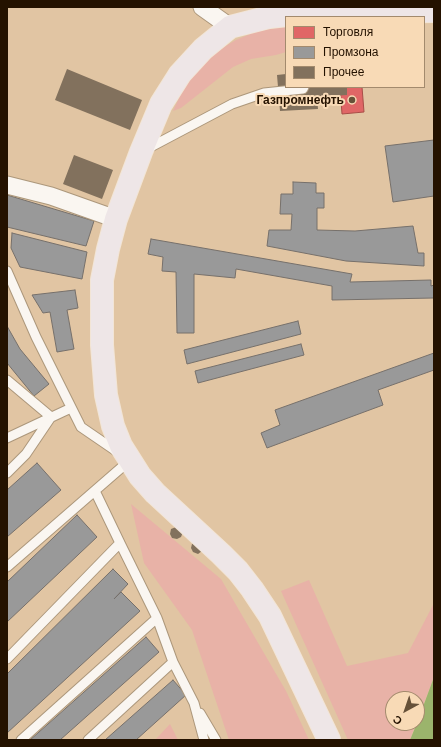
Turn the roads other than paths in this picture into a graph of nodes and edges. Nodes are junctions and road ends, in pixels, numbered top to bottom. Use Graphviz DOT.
graph roads {
  1 [pos="202,7"];
  2 [pos="434,11"];
  3 [pos="340,14"];
  4 [pos="230,27"];
  5 [pos="304,88"];
  6 [pos="141,152"];
  7 [pos="7,185"];
  8 [pos="116,218"];
  9 [pos="7,271"];
  10 [pos="7,380"];
  11 [pos="71,408"];
  12 [pos="51,418"];
  13 [pos="7,438"];
  14 [pos="130,461"];
  15 [pos="7,473"];
  16 [pos="95,491"];
  17 [pos="120,543"];
  18 [pos="7,567"];
  19 [pos="157,618"];
  20 [pos="7,659"];
  21 [pos="173,662"];
  22 [pos="194,703"];
  23 [pos="21,740"];
  24 [pos="88,740"];
  25 [pos="204,740"];
  26 [pos="216,740"];
  27 [pos="329,740"];
  1 -- 4 [label="street"];
  2 -- 3 [label="main road"];
  3 -- 4 [label="main road"];
  4 -- 6 [label="main road"];
  5 -- 6 [label="lane"];
  6 -- 8 [label="main road"];
  7 -- 8 [label="street"];
  8 -- 14 [label="main road"];
  9 -- 11 [label="lane"];
  10 -- 12 [label="lane"];
  11 -- 12 [label="lane"];
  11 -- 14 [label="lane"];
  12 -- 13 [label="lane"];
  12 -- 15 [label="lane"];
  14 -- 16 [label="lane"];
  14 -- 27 [label="main road"];
  16 -- 17 [label="lane"];
  16 -- 18 [label="lane"];
  17 -- 19 [label="lane"];
  17 -- 20 [label="lane"];
  19 -- 21 [label="lane"];
  19 -- 23 [label="lane"];
  21 -- 22 [label="lane"];
  21 -- 24 [label="lane"];
  22 -- 25 [label="lane"];
  22 -- 26 [label="lane"];
}
